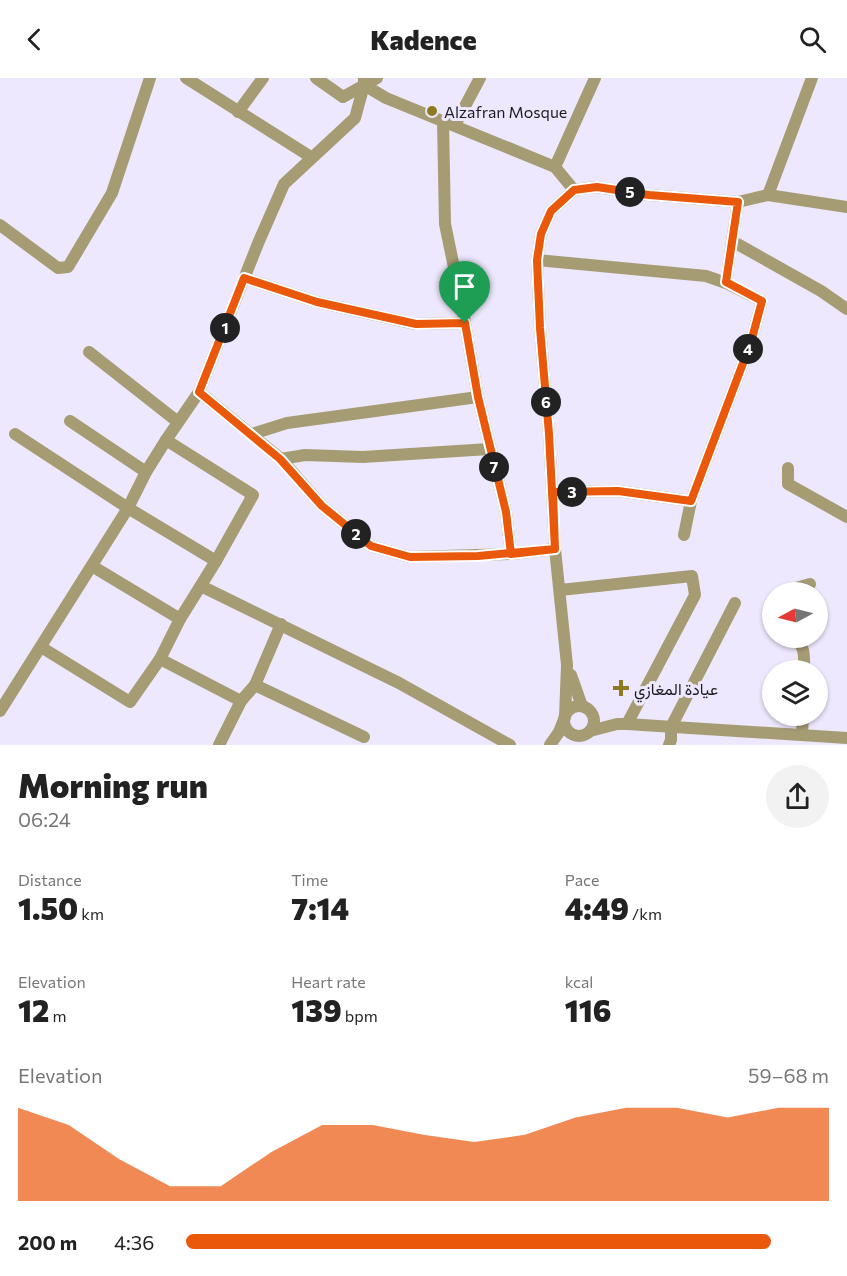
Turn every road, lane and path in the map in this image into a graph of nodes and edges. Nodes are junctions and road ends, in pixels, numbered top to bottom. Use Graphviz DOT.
graph roads {
  1 [pos="150,78"];
  2 [pos="186,78"];
  3 [pos="263,78"];
  4 [pos="316,78"];
  5 [pos="377,78"];
  6 [pos="480,78"];
  7 [pos="596,78"];
  8 [pos="812,78"];
  9 [pos="364,82"];
  10 [pos="238,112"];
  11 [pos="449,123"];
  12 [pos="312,158"];
  13 [pos="555,167"];
  14 [pos="574,190"];
  15 [pos="768,195"];
  16 [pos="738,202"];
  17 [pos="847,207"];
  18 [pos="0,225"];
  19 [pos="732,241"];
  20 [pos="537,260"];
  21 [pos="244,278"];
  22 [pos="726,282"];
  23 [pos="847,309"];
  24 [pos="465,323"];
  25 [pos="89,352"];
  26 [pos="199,392"];
  27 [pos="478,397"];
  28 [pos="70,421"];
  29 [pos="178,422"];
  30 [pos="15,434"];
  31 [pos="252,434"];
  32 [pos="166,440"];
  33 [pos="489,449"];
  34 [pos="280,459"];
  35 [pos="788,468"];
  36 [pos="146,472"];
  37 [pos="553,492"];
  38 [pos="691,501"];
  39 [pos="128,508"];
  40 [pos="847,517"];
  41 [pos="684,535"];
  42 [pos="555,549"];
  43 [pos="511,554"];
  44 [pos="216,561"];
  45 [pos="92,566"];
  46 [pos="201,586"];
  47 [pos="560,590"];
  48 [pos="735,603"];
  49 [pos="180,619"];
  50 [pos="281,624"];
  51 [pos="41,647"];
  52 [pos="160,659"];
  53 [pos="567,665"];
  54 [pos="255,685"];
  55 [pos="241,701"];
  56 [pos="587,710"];
  57 [pos="0,711"];
  58 [pos="565,717"];
  59 [pos="622,724"];
  60 [pos="802,726"];
  61 [pos="672,727"];
  62 [pos="754,733"];
  63 [pos="586,734"];
  64 [pos="802,735"];
  65 [pos="364,737"];
  66 [pos="847,738"];
  67 [pos="219,745"];
  68 [pos="510,745"];
  69 [pos="549,745"];
  70 [pos="569,745"];
  71 [pos="669,745"];
  72 [pos="748,745"];
  1 -- 18 [label="street"];
  2 -- 10 [label="street"];
  3 -- 10 [label="street"];
  4 -- 9 [label="street"];
  5 -- 9 [label="street"];
  6 -- 11 [label="street"];
  7 -- 13 [label="street"];
  8 -- 15 [label="street"];
  9 -- 11 [label="street"];
  9 -- 12 [label="street"];
  10 -- 12 [label="street"];
  11 -- 13 [label="street"];
  11 -- 24 [label="street"];
  12 -- 21 [label="street"];
  13 -- 14 [label="street"];
  14 -- 16 [label="street"];
  14 -- 20 [label="street"];
  15 -- 16 [label="street"];
  15 -- 17 [label="street"];
  16 -- 19 [label="street"];
  19 -- 22 [label="street"];
  19 -- 23 [label="street"];
  20 -- 22 [label="street"];
  20 -- 37 [label="street"];
  21 -- 24 [label="street"];
  21 -- 26 [label="street"];
  22 -- 38 [label="street"];
  24 -- 27 [label="street"];
  25 -- 29 [label="street"];
  26 -- 29 [label="street"];
  26 -- 31 [label="street"];
  27 -- 31 [label="street"];
  27 -- 33 [label="street"];
  28 -- 36 [label="street"];
  29 -- 32 [label="street"];
  30 -- 39 [label="street"];
  31 -- 34 [label="street"];
  32 -- 36 [label="street"];
  32 -- 44 [label="street"];
  33 -- 34 [label="street"];
  33 -- 43 [label="street"];
  34 -- 43 [label="street"];
  35 -- 40 [label="street"];
  36 -- 39 [label="street"];
  37 -- 38 [label="street"];
  37 -- 42 [label="street"];
  38 -- 41 [label="street"];
  39 -- 44 [label="street"];
  39 -- 45 [label="street"];
  42 -- 43 [label="street"];
  42 -- 47 [label="street"];
  44 -- 46 [label="street"];
  45 -- 49 [label="street"];
  45 -- 51 [label="street"];
  46 -- 49 [label="street"];
  46 -- 50 [label="street"];
  47 -- 53 [label="street"];
  47 -- 59 [label="street"];
  48 -- 61 [label="street"];
  49 -- 52 [label="street"];
  50 -- 54 [label="street"];
  50 -- 68 [label="street"];
  51 -- 52 [label="street"];
  51 -- 57 [label="street"];
  52 -- 55 [label="street"];
  53 -- 56 [label="street"];
  53 -- 58 [label="street"];
  54 -- 55 [label="street"];
  54 -- 65 [label="street"];
  55 -- 67 [label="street"];
  56 -- 58 [label="street"];
  56 -- 59 [label="street"];
  56 -- 63 [label="street"];
  58 -- 63 [label="street"];
  58 -- 69 [label="street"];
  59 -- 61 [label="street"];
  59 -- 63 [label="street"];
  60 -- 64 [label="street"];
  61 -- 62 [label="street"];
  61 -- 71 [label="street"];
  62 -- 64 [label="street"];
  62 -- 72 [label="street"];
  63 -- 70 [label="street"];
  64 -- 66 [label="street"];
}
